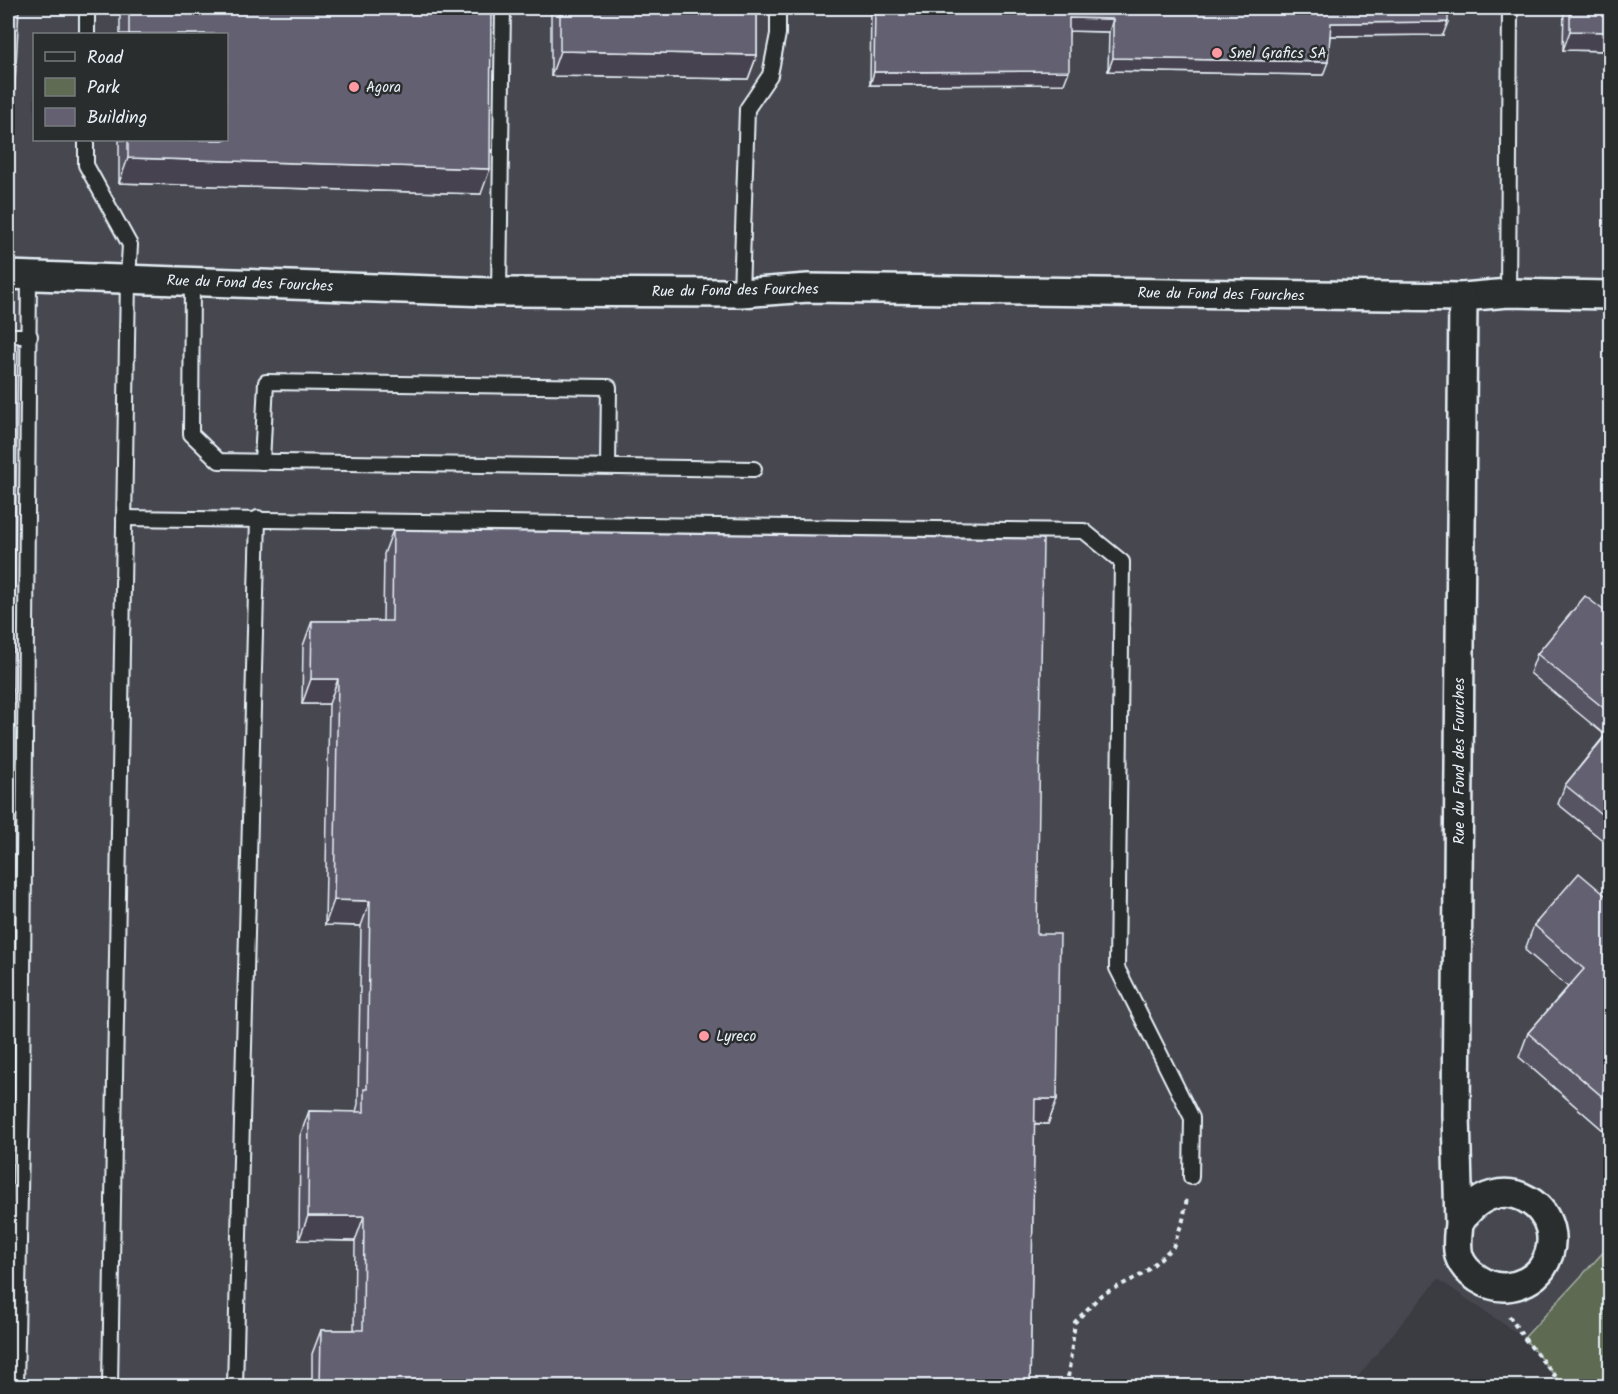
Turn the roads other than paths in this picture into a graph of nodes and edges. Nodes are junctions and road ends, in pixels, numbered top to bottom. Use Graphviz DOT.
graph roads {
  1 [pos="87,8"];
  2 [pos="503,8"];
  3 [pos="778,8"];
  4 [pos="1510,8"];
  5 [pos="87,33"];
  6 [pos="86,141"];
  7 [pos="18,276"];
  8 [pos="128,279"];
  9 [pos="192,281"];
  10 [pos="499,291"];
  11 [pos="741,293"];
  12 [pos="1508,293"];
  13 [pos="1611,295"];
  14 [pos="1463,297"];
  15 [pos="8,336"];
  16 [pos="30,336"];
  17 [pos="262,462"];
  18 [pos="608,466"];
  19 [pos="754,469"];
  20 [pos="124,518"];
  21 [pos="258,518"];
  22 [pos="1191,1177"];
  23 [pos="1459,1224"];
  24 [pos="16,1386"];
  25 [pos="110,1386"];
  26 [pos="235,1386"];
  1 -- 5 [label="lane"];
  2 -- 10 [label="lane"];
  3 -- 11 [label="lane"];
  4 -- 12 [label="lane"];
  6 -- 8 [label="lane"];
  7 -- 8 [label="street, Rue du Fond des Fourches"];
  7 -- 16 [label="lane"];
  8 -- 9 [label="street, Rue du Fond des Fourches"];
  8 -- 20 [label="lane"];
  9 -- 10 [label="street, Rue du Fond des Fourches"];
  9 -- 17 [label="lane"];
  10 -- 11 [label="street, Rue du Fond des Fourches"];
  11 -- 14 [label="street, Rue du Fond des Fourches"];
  12 -- 13 [label="street, Rue du Fond des Fourches"];
  12 -- 14 [label="street, Rue du Fond des Fourches"];
  14 -- 23 [label="street, Rue du Fond des Fourches"];
  15 -- 16 [label="lane"];
  16 -- 24 [label="lane"];
  17 -- 18 [label="lane"];
  17 -- 18 [label="lane"];
  18 -- 19 [label="lane"];
  20 -- 21 [label="lane"];
  20 -- 25 [label="lane"];
  21 -- 22 [label="lane"];
  21 -- 26 [label="lane"];
  23 -- 23 [label="street, Rue du Fond des Fourches"];
}
